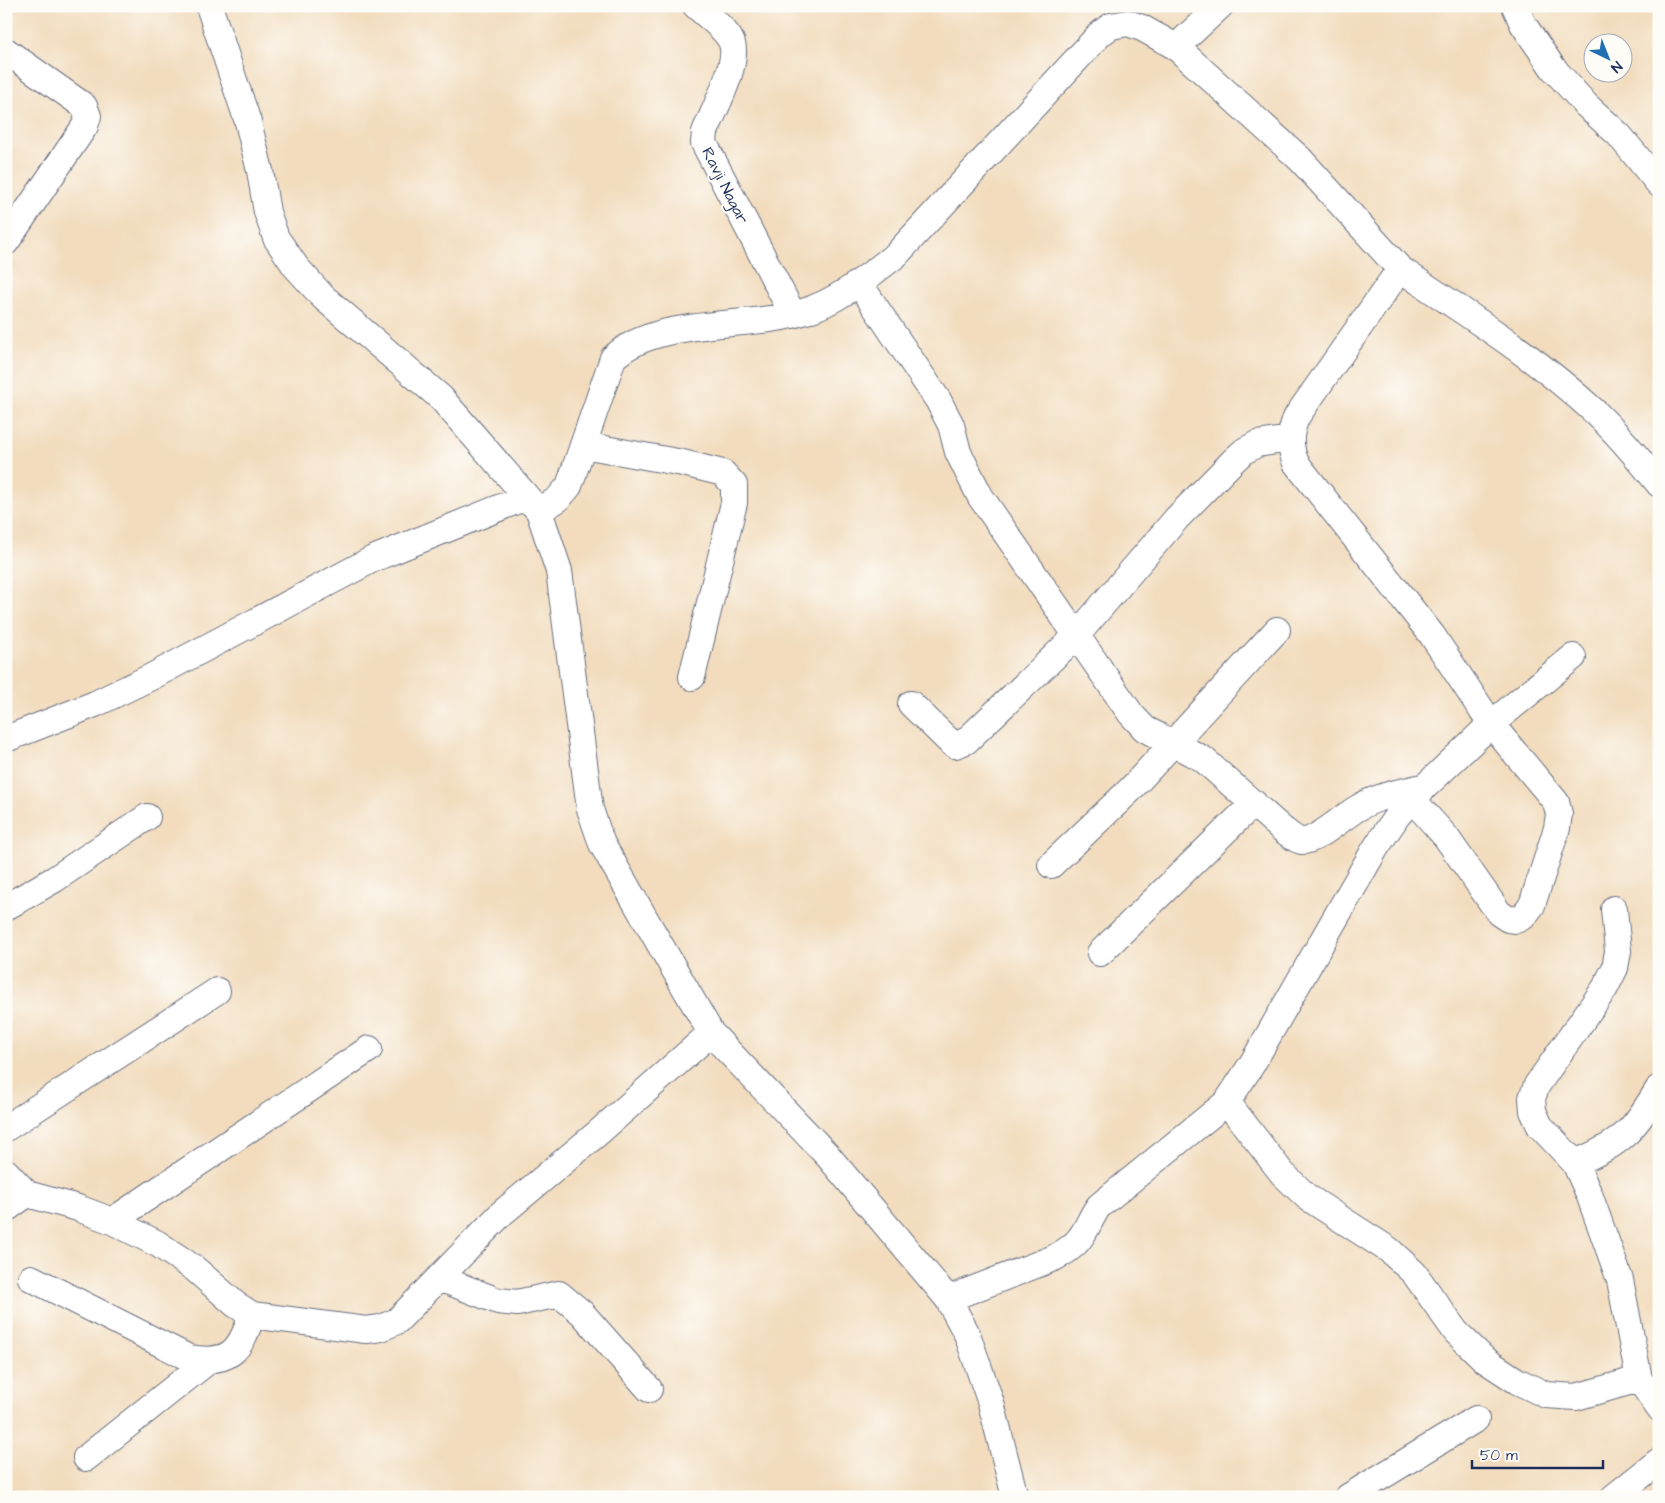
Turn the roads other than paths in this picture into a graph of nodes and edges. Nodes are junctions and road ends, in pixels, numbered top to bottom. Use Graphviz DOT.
graph roads {
  1 [pos="208,6"];
  2 [pos="696,6"];
  3 [pos="1220,6"];
  4 [pos="1515,6"];
  5 [pos="1176,47"];
  6 [pos="6,51"];
  7 [pos="1659,184"];
  8 [pos="6,242"];
  9 [pos="1400,269"];
  10 [pos="859,283"];
  11 [pos="792,315"];
  12 [pos="1290,439"];
  13 [pos="583,446"];
  14 [pos="1659,484"];
  15 [pos="532,504"];
  16 [pos="1277,630"];
  17 [pos="1076,636"];
  18 [pos="1573,657"];
  19 [pos="692,677"];
  20 [pos="911,704"];
  21 [pos="1491,724"];
  22 [pos="6,739"];
  23 [pos="1174,744"];
  24 [pos="1418,793"];
  25 [pos="1254,803"];
  26 [pos="147,817"];
  27 [pos="1050,865"];
  28 [pos="6,907"];
  29 [pos="1614,909"];
  30 [pos="1100,953"];
  31 [pos="217,991"];
  32 [pos="711,1033"];
  33 [pos="369,1049"];
  34 [pos="1659,1088"];
  35 [pos="1227,1102"];
  36 [pos="6,1128"];
  37 [pos="1575,1163"];
  38 [pos="6,1172"];
  39 [pos="27,1194"];
  40 [pos="6,1209"];
  41 [pos="112,1221"];
  42 [pos="31,1278"];
  43 [pos="439,1278"];
  44 [pos="948,1299"];
  45 [pos="252,1314"];
  46 [pos="208,1361"];
  47 [pos="1639,1379"];
  48 [pos="649,1389"];
  49 [pos="1659,1408"];
  50 [pos="1476,1419"];
  51 [pos="86,1458"];
  52 [pos="1659,1461"];
  53 [pos="1015,1497"];
  54 [pos="1348,1497"];
  55 [pos="1614,1497"];
  1 -- 15 [label="street"];
  2 -- 11 [label="street, Ravji Nagar"];
  3 -- 5 [label="street"];
  4 -- 7 [label="street"];
  5 -- 9 [label="street"];
  5 -- 10 [label="street"];
  6 -- 8 [label="street"];
  9 -- 12 [label="street"];
  9 -- 14 [label="street"];
  10 -- 11 [label="street"];
  10 -- 17 [label="street"];
  11 -- 13 [label="street"];
  12 -- 17 [label="street"];
  12 -- 21 [label="street"];
  13 -- 15 [label="street"];
  13 -- 19 [label="street"];
  15 -- 22 [label="street"];
  15 -- 32 [label="street"];
  16 -- 23 [label="street"];
  17 -- 20 [label="street"];
  17 -- 23 [label="street"];
  18 -- 21 [label="street"];
  21 -- 24 [label="street"];
  21 -- 24 [label="street"];
  23 -- 25 [label="street"];
  23 -- 27 [label="street"];
  24 -- 25 [label="street"];
  24 -- 35 [label="street"];
  25 -- 30 [label="street"];
  26 -- 28 [label="street"];
  29 -- 37 [label="street"];
  31 -- 36 [label="street"];
  32 -- 43 [label="street"];
  32 -- 44 [label="street"];
  33 -- 41 [label="street"];
  34 -- 37 [label="street"];
  35 -- 44 [label="street"];
  35 -- 47 [label="street"];
  37 -- 47 [label="street"];
  38 -- 39 [label="street"];
  39 -- 40 [label="street"];
  39 -- 41 [label="street"];
  41 -- 45 [label="street"];
  42 -- 46 [label="street"];
  43 -- 45 [label="street"];
  43 -- 48 [label="street"];
  44 -- 53 [label="street"];
  45 -- 46 [label="street"];
  46 -- 51 [label="street"];
  47 -- 49 [label="street"];
  50 -- 54 [label="street"];
  52 -- 55 [label="street"];
}
